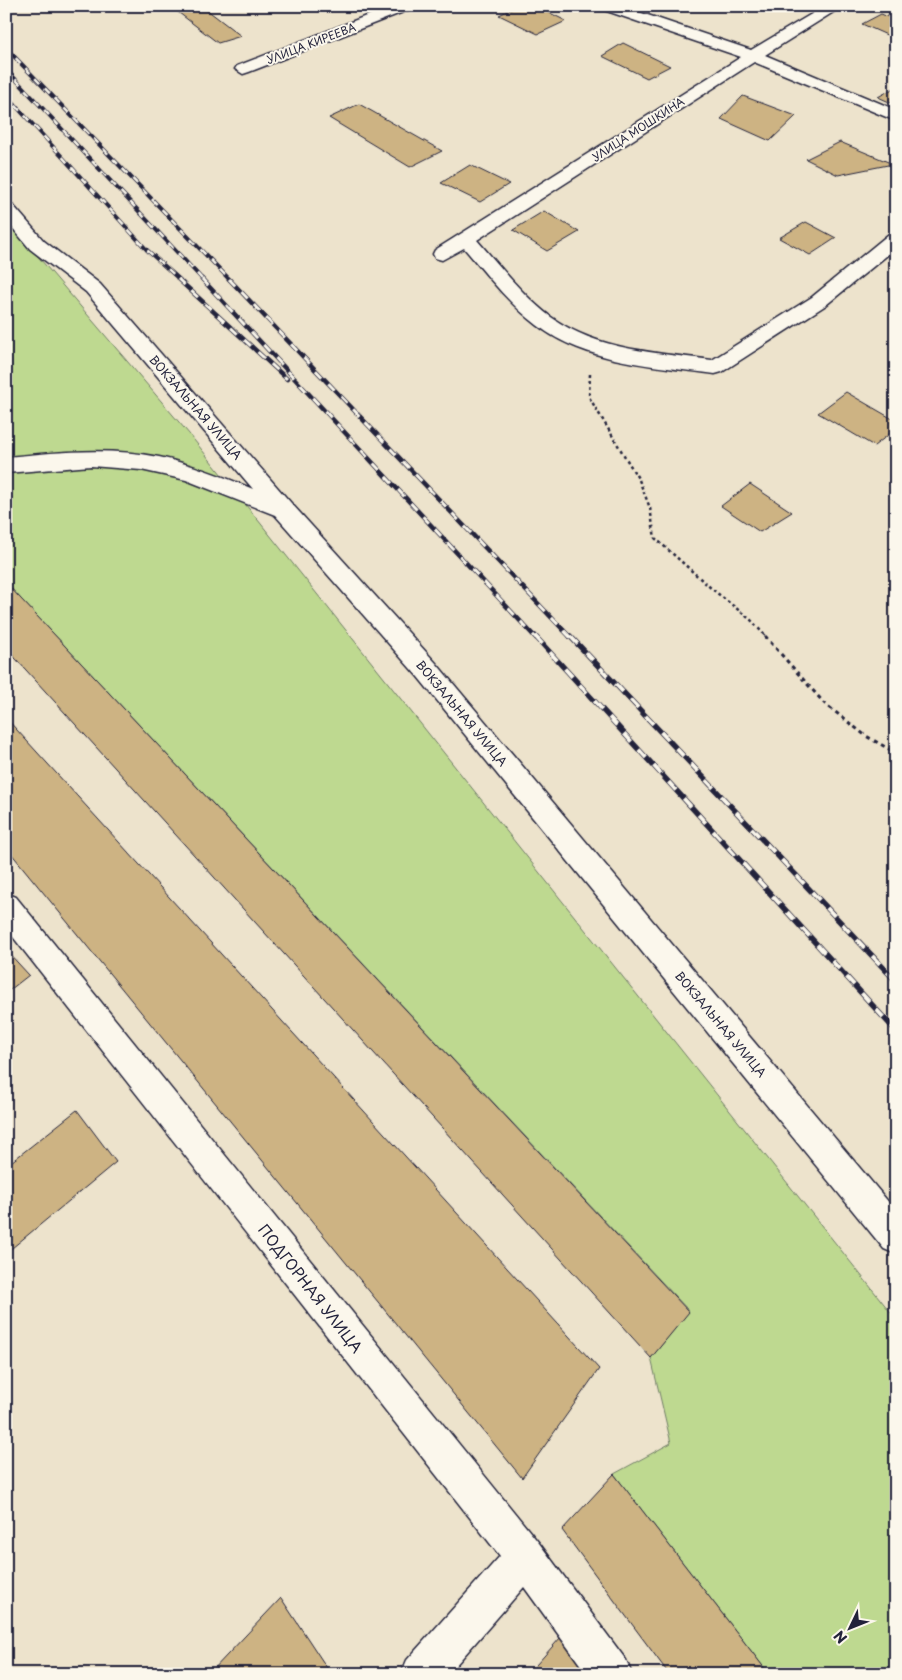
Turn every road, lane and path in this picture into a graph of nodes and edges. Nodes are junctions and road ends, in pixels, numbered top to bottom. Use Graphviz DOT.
graph roads {
  1 [pos="406,6"];
  2 [pos="606,6"];
  3 [pos="836,6"];
  4 [pos="753,56"];
  5 [pos="242,70"];
  6 [pos="896,116"];
  7 [pos="6,208"];
  8 [pos="896,238"];
  9 [pos="466,239"];
  10 [pos="442,254"];
  11 [pos="601,346"];
  12 [pos="6,465"];
  13 [pos="283,509"];
  14 [pos="896,753"];
  15 [pos="6,906"];
  16 [pos="896,1237"];
  17 [pos="524,1558"];
  18 [pos="421,1674"];
  19 [pos="612,1674"];
  1 -- 5 [label="street, УЛИЦА КИРЕЕВА"];
  2 -- 4 [label="street"];
  3 -- 4 [label="street, УЛИЦА МОШКИНА"];
  4 -- 6 [label="street"];
  4 -- 9 [label="street, УЛИЦА МОШКИНА"];
  7 -- 13 [label="street, ВОКЗАЛЬНАЯ УЛИЦА"];
  8 -- 11 [label="street"];
  9 -- 10 [label="street, УЛИЦА МОШКИНА"];
  9 -- 11 [label="street"];
  11 -- 14 [label="path"];
  12 -- 13 [label="street"];
  13 -- 16 [label="street, ВОКЗАЛЬНАЯ УЛИЦА"];
  15 -- 17 [label="street, ПОДГОРНАЯ УЛИЦА"];
  17 -- 18 [label="street"];
  17 -- 19 [label="street, ПОДГОРНАЯ УЛИЦА"];
}
